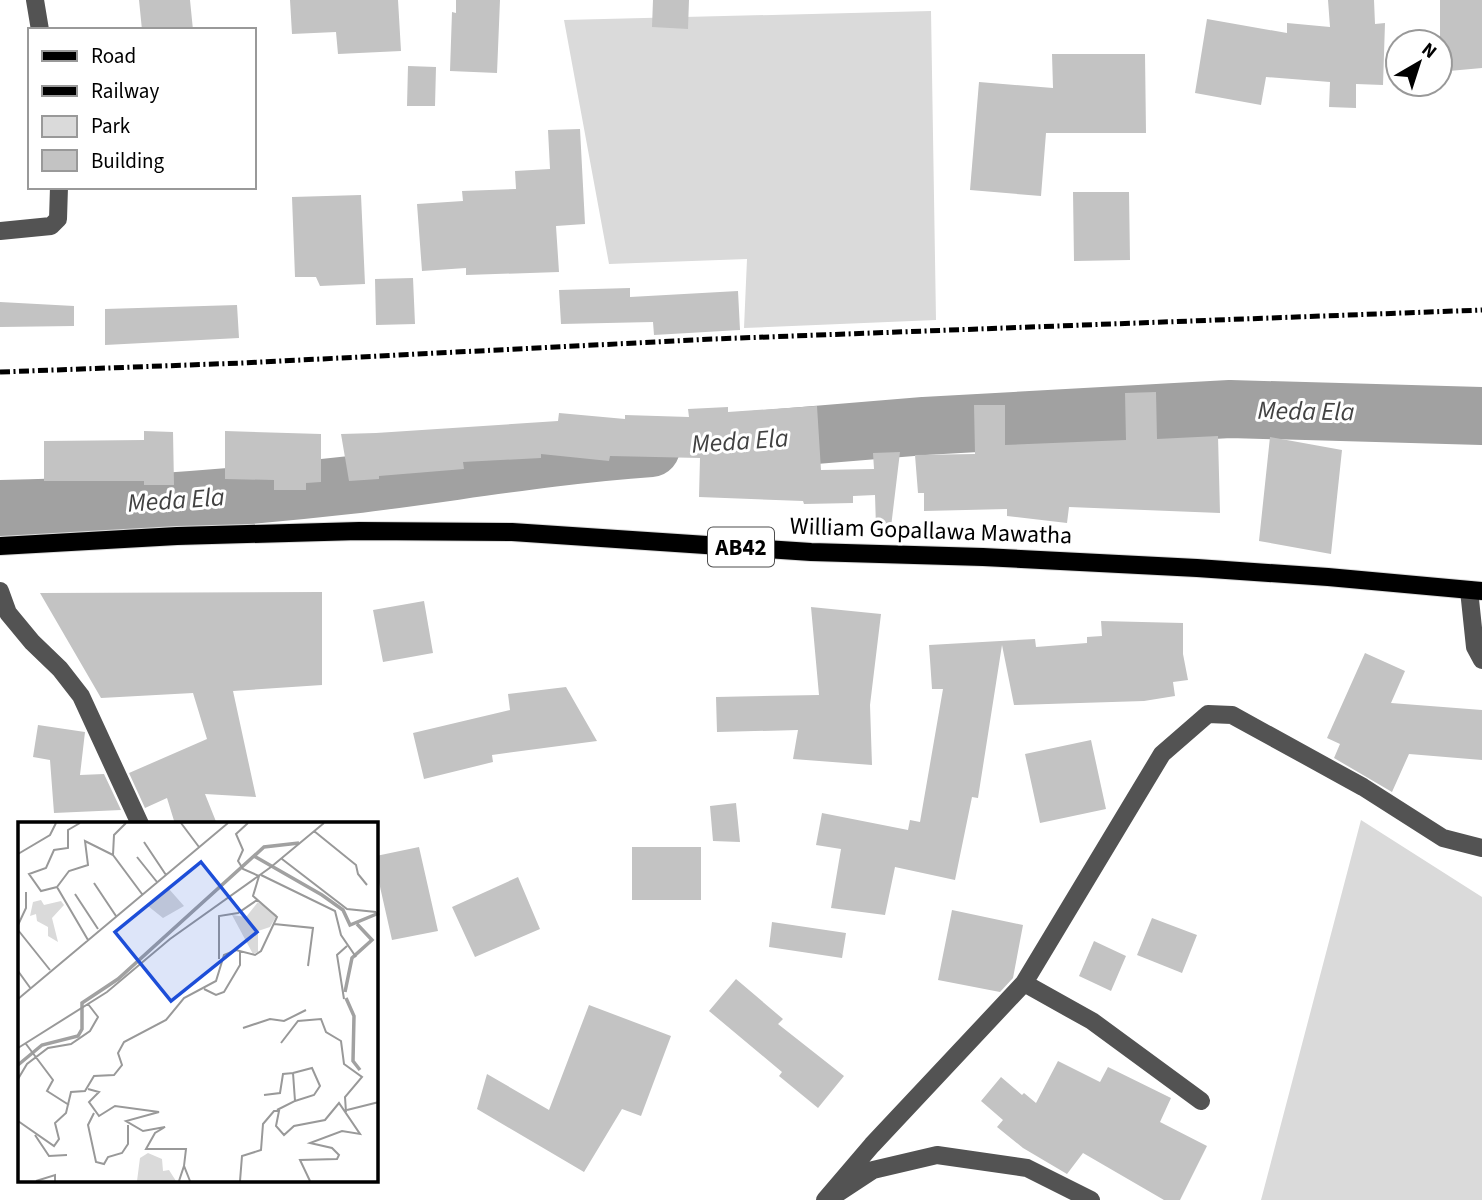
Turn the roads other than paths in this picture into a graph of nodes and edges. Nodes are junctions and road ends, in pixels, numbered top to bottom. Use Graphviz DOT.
graph roads {
  1 [pos="35,0"];
  2 [pos="40,28"];
  3 [pos="59,189"];
  4 [pos="0,231"];
  5 [pos="0,546"];
  6 [pos="0,591"];
  7 [pos="1475,591"];
  8 [pos="1482,660"];
  9 [pos="140,822"];
  10 [pos="1482,848"];
  11 [pos="1024,983"];
  12 [pos="1201,1101"];
  13 [pos="826,1200"];
  14 [pos="1091,1200"];
  1 -- 2 [label="street"];
  3 -- 4 [label="street"];
  5 -- 7 [label="main road, William Gopallawa Mawatha / AB42"];
  6 -- 9 [label="street"];
  7 -- 8 [label="street"];
  10 -- 11 [label="street"];
  11 -- 12 [label="street"];
  11 -- 13 [label="street"];
  13 -- 14 [label="street"];
}
